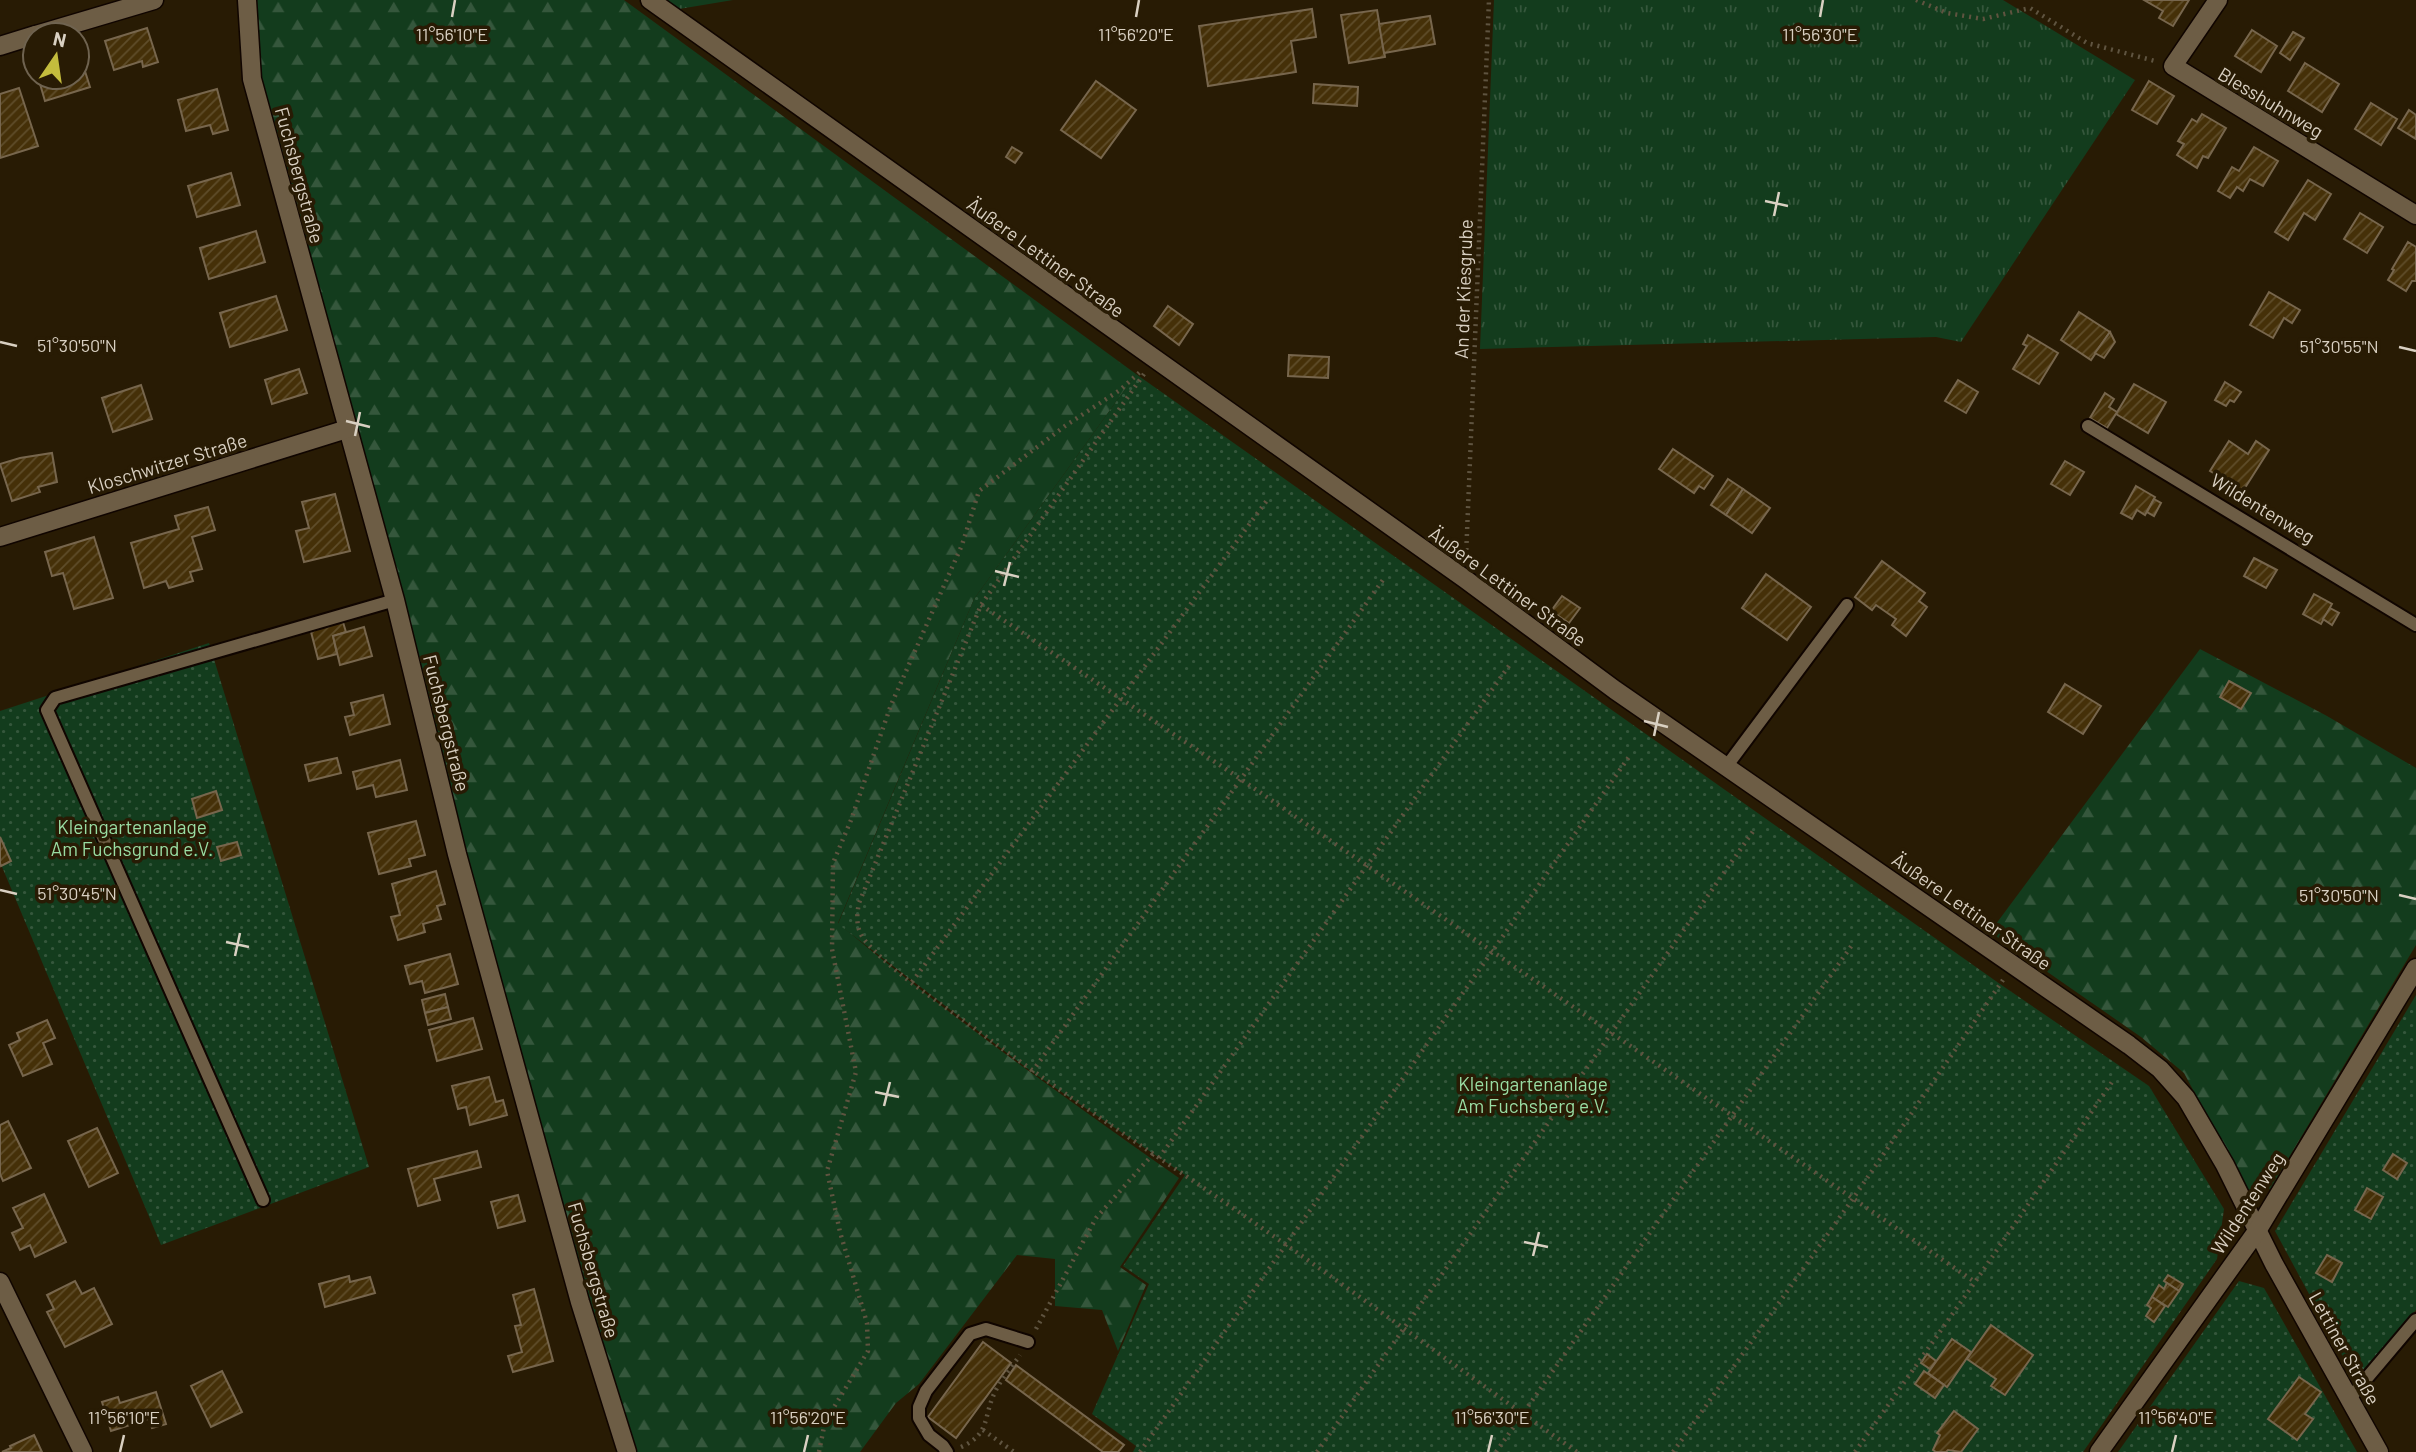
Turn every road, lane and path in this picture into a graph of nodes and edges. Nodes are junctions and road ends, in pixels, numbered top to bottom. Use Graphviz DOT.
graph roads {
  1 [pos="154,0"];
  2 [pos="247,0"];
  3 [pos="650,0"];
  4 [pos="1489,0"];
  5 [pos="1916,0"];
  6 [pos="2218,0"];
  7 [pos="83,21"];
  8 [pos="21,40"];
  9 [pos="0,46"];
  10 [pos="2173,66"];
  11 [pos="2416,215"];
  12 [pos="1154,360"];
  13 [pos="2088,426"];
  14 [pos="347,429"];
  15 [pos="1268,499"];
  16 [pos="0,537"];
  17 [pos="1385,577"];
  18 [pos="1465,579"];
  19 [pos="394,600"];
  20 [pos="981,605"];
  21 [pos="1847,605"];
  22 [pos="2416,625"];
  23 [pos="1511,663"];
  24 [pos="1120,700"];
  25 [pos="1631,754"];
  26 [pos="1726,767"];
  27 [pos="1242,780"];
  28 [pos="1754,830"];
  29 [pos="1367,867"];
  30 [pos="1852,945"];
  31 [pos="1491,952"];
  32 [pos="2012,965"];
  33 [pos="2416,968"];
  34 [pos="912,982"];
  35 [pos="1611,1035"];
  36 [pos="1032,1072"];
  37 [pos="2112,1082"];
  38 [pos="1731,1116"];
  39 [pos="1153,1154"];
  40 [pos="1159,1158"];
  41 [pos="263,1200"];
  42 [pos="1852,1200"];
  43 [pos="2258,1230"];
  44 [pos="1286,1244"];
  45 [pos="2274,1264"];
  46 [pos="0,1282"];
  47 [pos="1975,1282"];
  48 [pos="1044,1315"];
  49 [pos="2416,1320"];
  50 [pos="1403,1330"];
  51 [pos="1028,1342"];
  52 [pos="1019,1358"];
  53 [pos="2350,1398"];
  54 [pos="1523,1414"];
  55 [pos="983,1430"];
  56 [pos="950,1451"];
  57 [pos="83,1452"];
  58 [pos="627,1452"];
  59 [pos="820,1452"];
  60 [pos="1014,1452"];
  61 [pos="1140,1452"];
  62 [pos="1317,1452"];
  63 [pos="1496,1452"];
  64 [pos="1577,1452"];
  65 [pos="1673,1452"];
  66 [pos="1855,1452"];
  67 [pos="2099,1452"];
  68 [pos="2379,1452"];
  1 -- 7 [label="street"];
  2 -- 14 [label="street, Fuchsbergstraße"];
  3 -- 12 [label="street, Äußere Lettiner Straße"];
  4 -- 18 [label="path, An der Kiesgrube"];
  5 -- 10 [label="path"];
  6 -- 10 [label="street"];
  8 -- 9 [label="street"];
  10 -- 11 [label="street, Blesshuhnweg"];
  12 -- 18 [label="street, Äußere Lettiner Straße"];
  12 -- 20 [label="path"];
  12 -- 59 [label="path"];
  13 -- 22 [label="lane, Wildentenweg"];
  14 -- 16 [label="street, Kloschwitzer Straße"];
  14 -- 19 [label="street, Fuchsbergstraße"];
  15 -- 24 [label="path"];
  17 -- 27 [label="path"];
  18 -- 26 [label="street, Äußere Lettiner Straße"];
  19 -- 41 [label="lane"];
  19 -- 58 [label="street, Fuchsbergstraße"];
  20 -- 24 [label="path"];
  20 -- 34 [label="path"];
  21 -- 26 [label="lane"];
  23 -- 29 [label="path"];
  24 -- 27 [label="path"];
  24 -- 34 [label="path"];
  25 -- 31 [label="path"];
  26 -- 32 [label="street, Äußere Lettiner Straße"];
  27 -- 29 [label="path"];
  27 -- 36 [label="path"];
  28 -- 35 [label="path"];
  29 -- 31 [label="path"];
  29 -- 40 [label="path"];
  30 -- 38 [label="path"];
  31 -- 35 [label="path"];
  31 -- 44 [label="path"];
  32 -- 42 [label="path"];
  32 -- 43 [label="street, Äußere Lettiner Straße"];
  33 -- 43 [label="street, Wildentenweg"];
  34 -- 36 [label="path"];
  35 -- 38 [label="path"];
  35 -- 50 [label="path"];
  36 -- 39 [label="path"];
  37 -- 47 [label="path"];
  38 -- 42 [label="path"];
  38 -- 54 [label="path"];
  39 -- 40 [label="path"];
  39 -- 48 [label="path"];
  40 -- 44 [label="path"];
  42 -- 47 [label="path"];
  42 -- 65 [label="path"];
  43 -- 45 [label="street, Äußere Lettiner Straße"];
  43 -- 67 [label="street, Wildentenweg"];
  44 -- 50 [label="path"];
  44 -- 61 [label="path"];
  45 -- 53 [label="street, Lettiner Straße"];
  46 -- 57 [label="street"];
  47 -- 66 [label="path"];
  49 -- 53 [label="lane"];
  50 -- 54 [label="path"];
  50 -- 62 [label="path"];
  51 -- 56 [label="lane"];
  52 -- 55 [label="path"];
  53 -- 68 [label="street, Lettiner Straße"];
  54 -- 63 [label="path"];
  54 -- 64 [label="path"];
  55 -- 56 [label="path"];
  55 -- 60 [label="path"];
}
